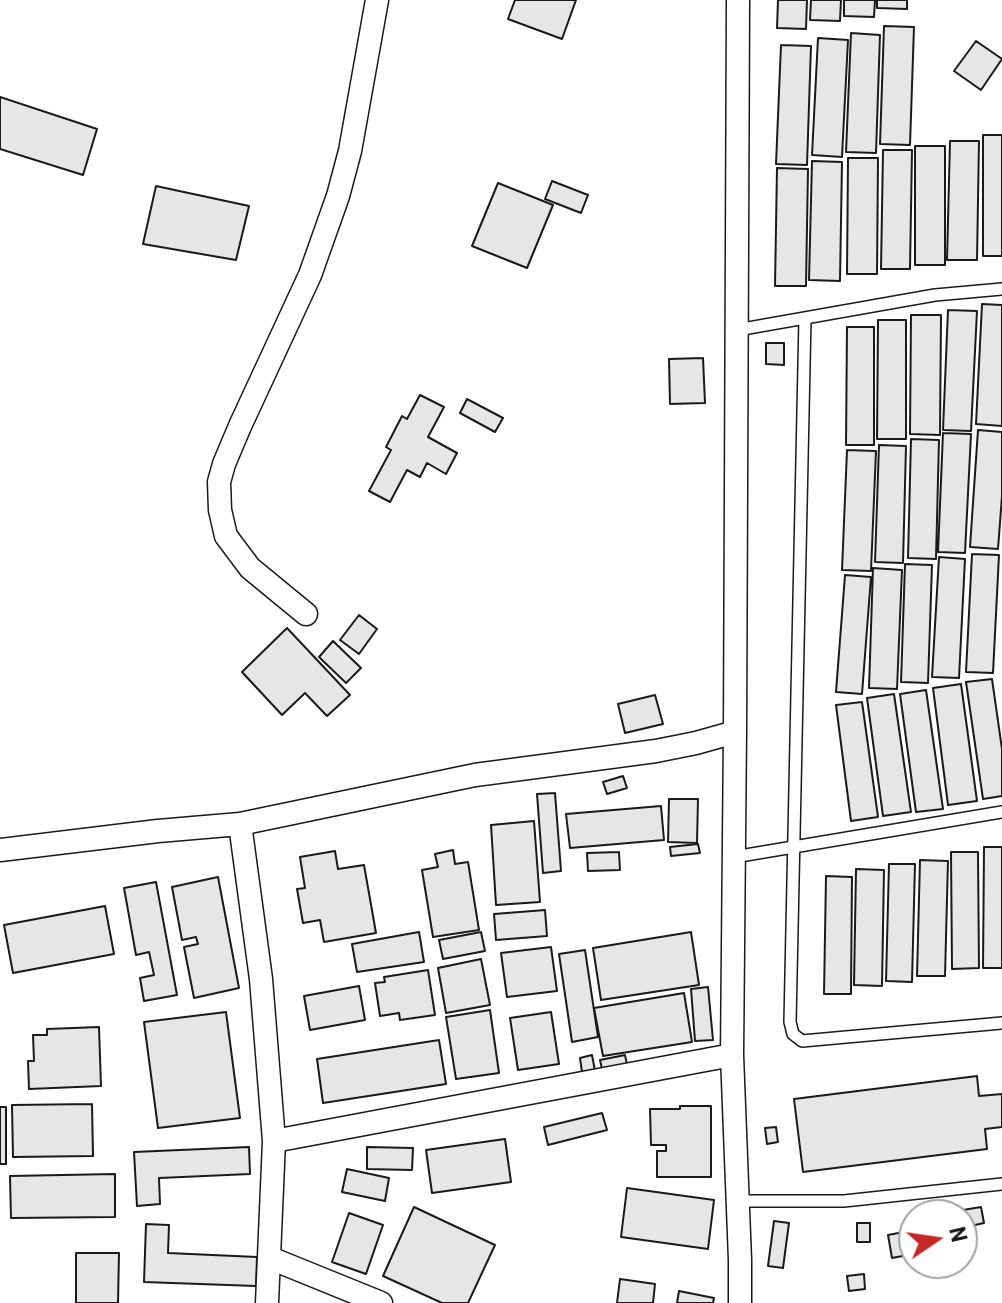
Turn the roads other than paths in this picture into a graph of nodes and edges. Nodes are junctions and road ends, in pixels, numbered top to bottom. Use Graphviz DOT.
graph roads {
  1 [pos="377,0"];
  2 [pos="738,0"];
  3 [pos="1002,289"];
  4 [pos="805,318"];
  5 [pos="737,330"];
  6 [pos="306,614"];
  7 [pos="735,732"];
  8 [pos="1002,812"];
  9 [pos="240,824"];
  10 [pos="795,847"];
  11 [pos="0,850"];
  12 [pos="734,857"];
  13 [pos="1002,1023"];
  14 [pos="732,1055"];
  15 [pos="274,1141"];
  16 [pos="1002,1184"];
  17 [pos="738,1201"];
  18 [pos="270,1258"];
  19 [pos="267,1303"];
  20 [pos="381,1303"];
  21 [pos="740,1303"];
  1 -- 6 [label="street"];
  2 -- 5 [label="street"];
  3 -- 4 [label="lane"];
  4 -- 5 [label="lane"];
  4 -- 10 [label="lane"];
  5 -- 7 [label="street"];
  7 -- 9 [label="street"];
  7 -- 12 [label="street"];
  8 -- 10 [label="lane"];
  9 -- 11 [label="street"];
  9 -- 15 [label="street"];
  10 -- 12 [label="lane"];
  10 -- 13 [label="lane"];
  12 -- 14 [label="street"];
  14 -- 15 [label="street"];
  14 -- 17 [label="street"];
  15 -- 18 [label="street"];
  16 -- 17 [label="lane"];
  17 -- 21 [label="street"];
  18 -- 19 [label="street"];
  18 -- 20 [label="street"];
}
